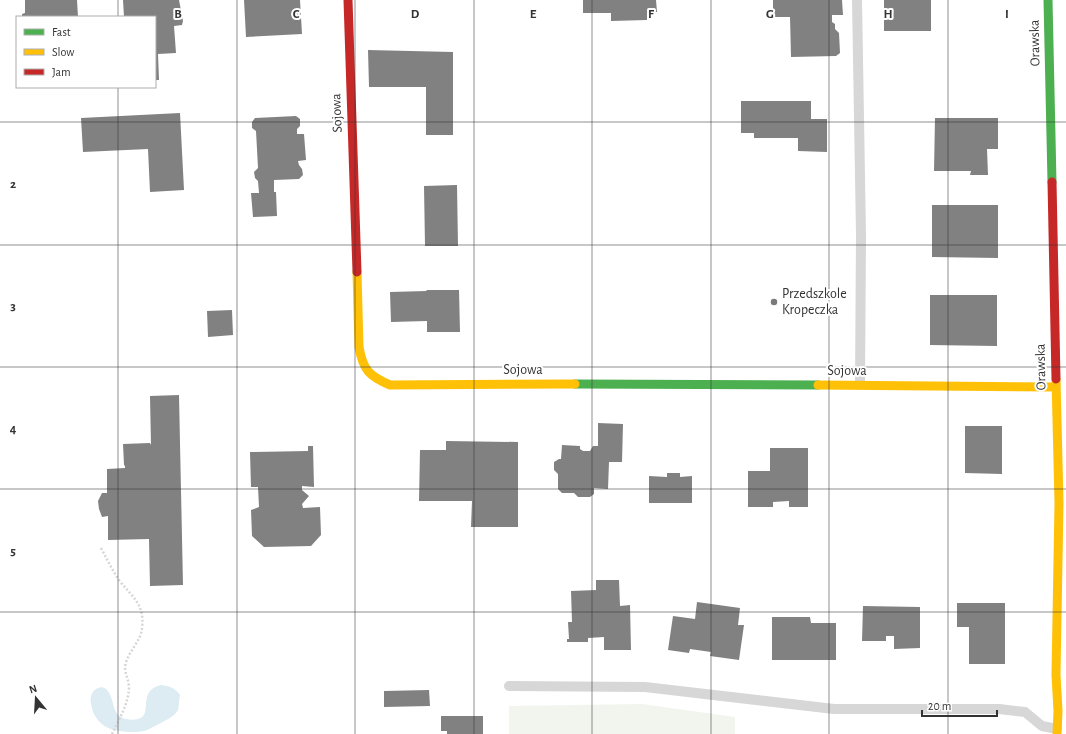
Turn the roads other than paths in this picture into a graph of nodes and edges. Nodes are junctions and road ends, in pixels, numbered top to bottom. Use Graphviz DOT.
graph roads {
  1 [pos="348,0"];
  2 [pos="857,0"];
  3 [pos="1048,0"];
  4 [pos="860,385"];
  5 [pos="1056,387"];
  6 [pos="508,686"];
  7 [pos="1062,711"];
  8 [pos="1057,731"];
  1 -- 4 [label="street, Sojowa"];
  2 -- 4 [label="lane"];
  3 -- 5 [label="street, Orawska"];
  4 -- 5 [label="street, Sojowa"];
  5 -- 7 [label="street, Orawska"];
  6 -- 8 [label="lane"];
  7 -- 8 [label="street, Orawska"];
}
